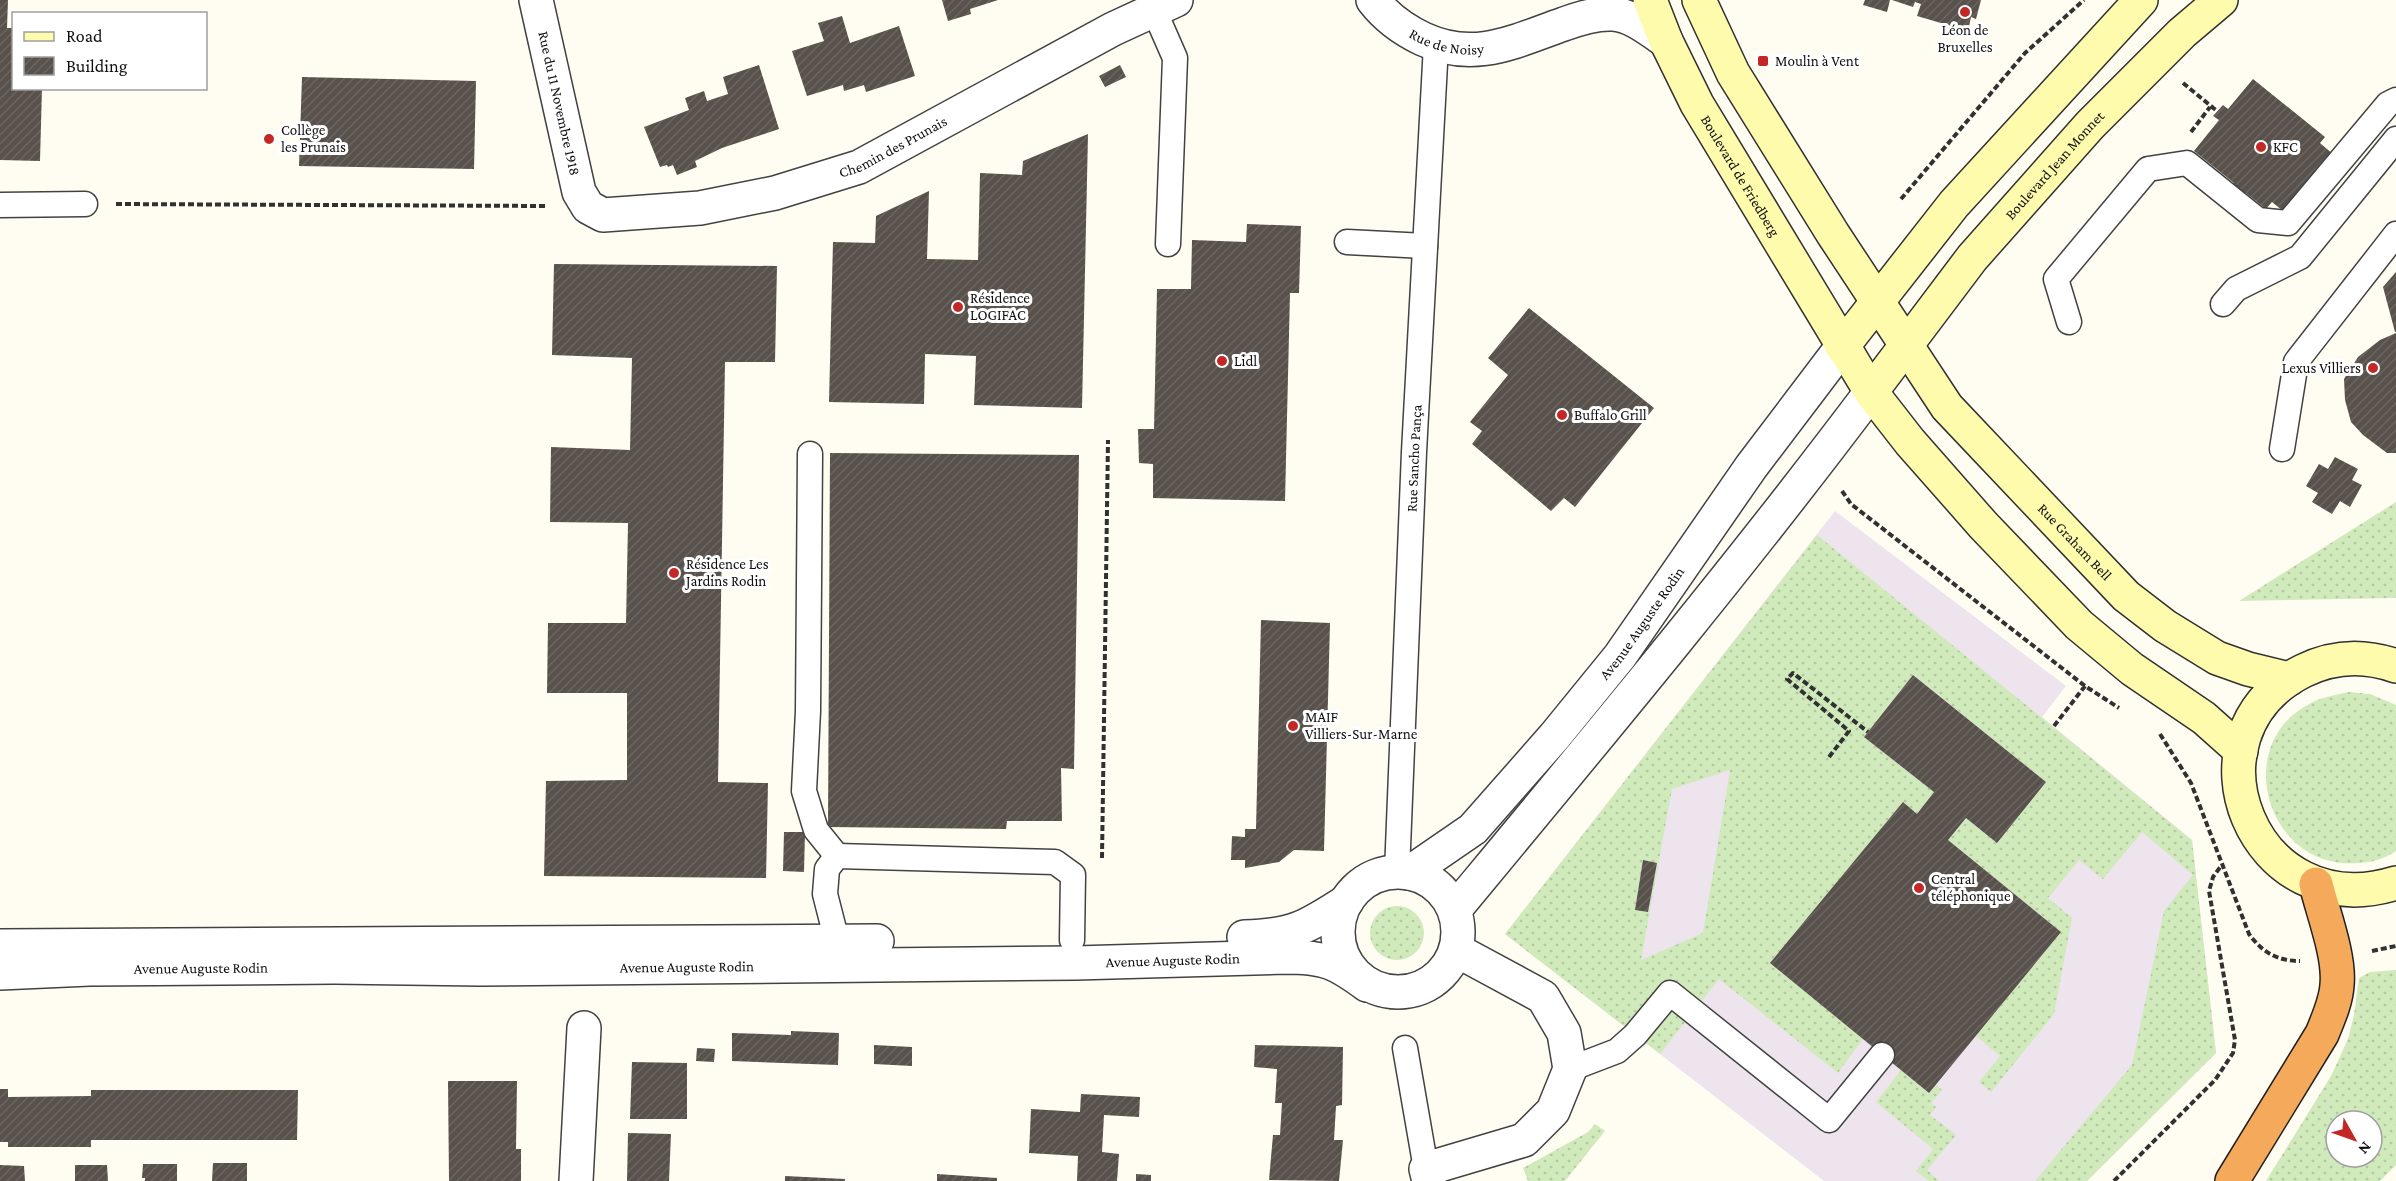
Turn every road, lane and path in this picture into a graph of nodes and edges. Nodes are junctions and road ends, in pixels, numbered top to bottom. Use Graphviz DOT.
graph roads {
  1 [pos="536,0"];
  2 [pos="1373,0"];
  3 [pos="1564,0"];
  4 [pos="1650,0"];
  5 [pos="1699,0"];
  6 [pos="2084,0"];
  7 [pos="2141,0"];
  8 [pos="2221,0"];
  9 [pos="1165,5"];
  10 [pos="1531,35"];
  11 [pos="1666,41"];
  12 [pos="1436,45"];
  13 [pos="2180,81"];
  14 [pos="2396,100"];
  15 [pos="2217,111"];
  16 [pos="2396,139"];
  17 [pos="1901,199"];
  18 [pos="85,204"];
  19 [pos="0,205"];
  20 [pos="508,206"];
  21 [pos="588,207"];
  22 [pos="2396,234"];
  23 [pos="1347,242"];
  24 [pos="1168,244"];
  25 [pos="1425,246"];
  26 [pos="1876,301"];
  27 [pos="2223,304"];
  28 [pos="2069,322"];
  29 [pos="1906,345"];
  30 [pos="1842,347"];
  31 [pos="1871,392"];
  32 [pos="1108,440"];
  33 [pos="2282,449"];
  34 [pos="810,454"];
  35 [pos="1836,483"];
  36 [pos="2396,666"];
  37 [pos="2289,679"];
  38 [pos="2085,686"];
  39 [pos="2120,709"];
  40 [pos="2054,726"];
  41 [pos="2155,729"];
  42 [pos="1868,732"];
  43 [pos="2241,751"];
  44 [pos="1828,757"];
  45 [pos="837,856"];
  46 [pos="2222,865"];
  47 [pos="1101,868"];
  48 [pos="1403,872"];
  49 [pos="2316,884"];
  50 [pos="2390,889"];
  51 [pos="1347,901"];
  52 [pos="1456,908"];
  53 [pos="1072,940"];
  54 [pos="837,941"];
  55 [pos="0,946"];
  56 [pos="1456,950"];
  57 [pos="2309,962"];
  58 [pos="0,973"];
  59 [pos="1367,985"];
  60 [pos="584,1029"];
  61 [pos="1406,1048"];
  62 [pos="1882,1054"];
  63 [pos="1570,1069"];
  64 [pos="1427,1175"];
  65 [pos="576,1181"];
  66 [pos="2114,1181"];
  67 [pos="2232,1181"];
  1 -- 21 [label="street, Rue du 11 Novembre 1918"];
  2 -- 12 [label="street, Rue de Noisy"];
  3 -- 10 [label="street, Rue de Noisy"];
  4 -- 11 [label="main road, Boulevard de Friedberg"];
  5 -- 26 [label="main road"];
  6 -- 17 [label="path"];
  7 -- 26 [label="main road"];
  8 -- 29 [label="main road, Boulevard Jean Monnet"];
  9 -- 21 [label="street, Chemin des Prunais"];
  9 -- 24 [label="lane"];
  10 -- 11 [label="street, Rue de Noisy"];
  10 -- 12 [label="street, Rue de Noisy"];
  11 -- 30 [label="main road, Boulevard de Friedberg"];
  12 -- 25 [label="lane, Rue Sancho Pança"];
  13 -- 15 [label="path"];
  14 -- 28 [label="lane"];
  16 -- 27 [label="lane"];
  18 -- 19 [label="lane"];
  18 -- 20 [label="path"];
  22 -- 33 [label="lane"];
  23 -- 25 [label="lane"];
  25 -- 48 [label="lane, Rue Sancho Pança"];
  26 -- 29 [label="main road, Rue Graham Bell"];
  26 -- 30 [label="main road"];
  29 -- 31 [label="main road, Boulevard Jean Monnet"];
  29 -- 37 [label="main road, Rue Graham Bell"];
  30 -- 31 [label="main road, Boulevard de Friedberg"];
  30 -- 48 [label="street, Avenue Auguste Rodin"];
  31 -- 43 [label="main road"];
  31 -- 52 [label="street"];
  32 -- 47 [label="path"];
  34 -- 45 [label="lane"];
  35 -- 38 [label="path"];
  36 -- 37 [label="main road"];
  37 -- 43 [label="main road"];
  38 -- 39 [label="path"];
  38 -- 40 [label="path"];
  41 -- 46 [label="path"];
  42 -- 44 [label="path"];
  43 -- 49 [label="main road"];
  45 -- 53 [label="lane"];
  45 -- 54 [label="lane"];
  46 -- 57 [label="path"];
  46 -- 66 [label="path"];
  48 -- 51 [label="street, Avenue Auguste Rodin"];
  48 -- 52 [label="street"];
  49 -- 50 [label="main road"];
  49 -- 67 [label="highway"];
  51 -- 53 [label="street, Avenue Auguste Rodin"];
  51 -- 59 [label="street, Avenue Auguste Rodin"];
  52 -- 56 [label="street, Avenue Auguste Rodin"];
  53 -- 54 [label="street, Avenue Auguste Rodin"];
  54 -- 55 [label="street, Avenue Auguste Rodin"];
  56 -- 59 [label="street, Avenue Auguste Rodin"];
  56 -- 63 [label="street"];
  58 -- 59 [label="street, Avenue Auguste Rodin"];
  60 -- 65 [label="street"];
  61 -- 64 [label="lane"];
  62 -- 63 [label="lane"];
  63 -- 64 [label="street"];
}
